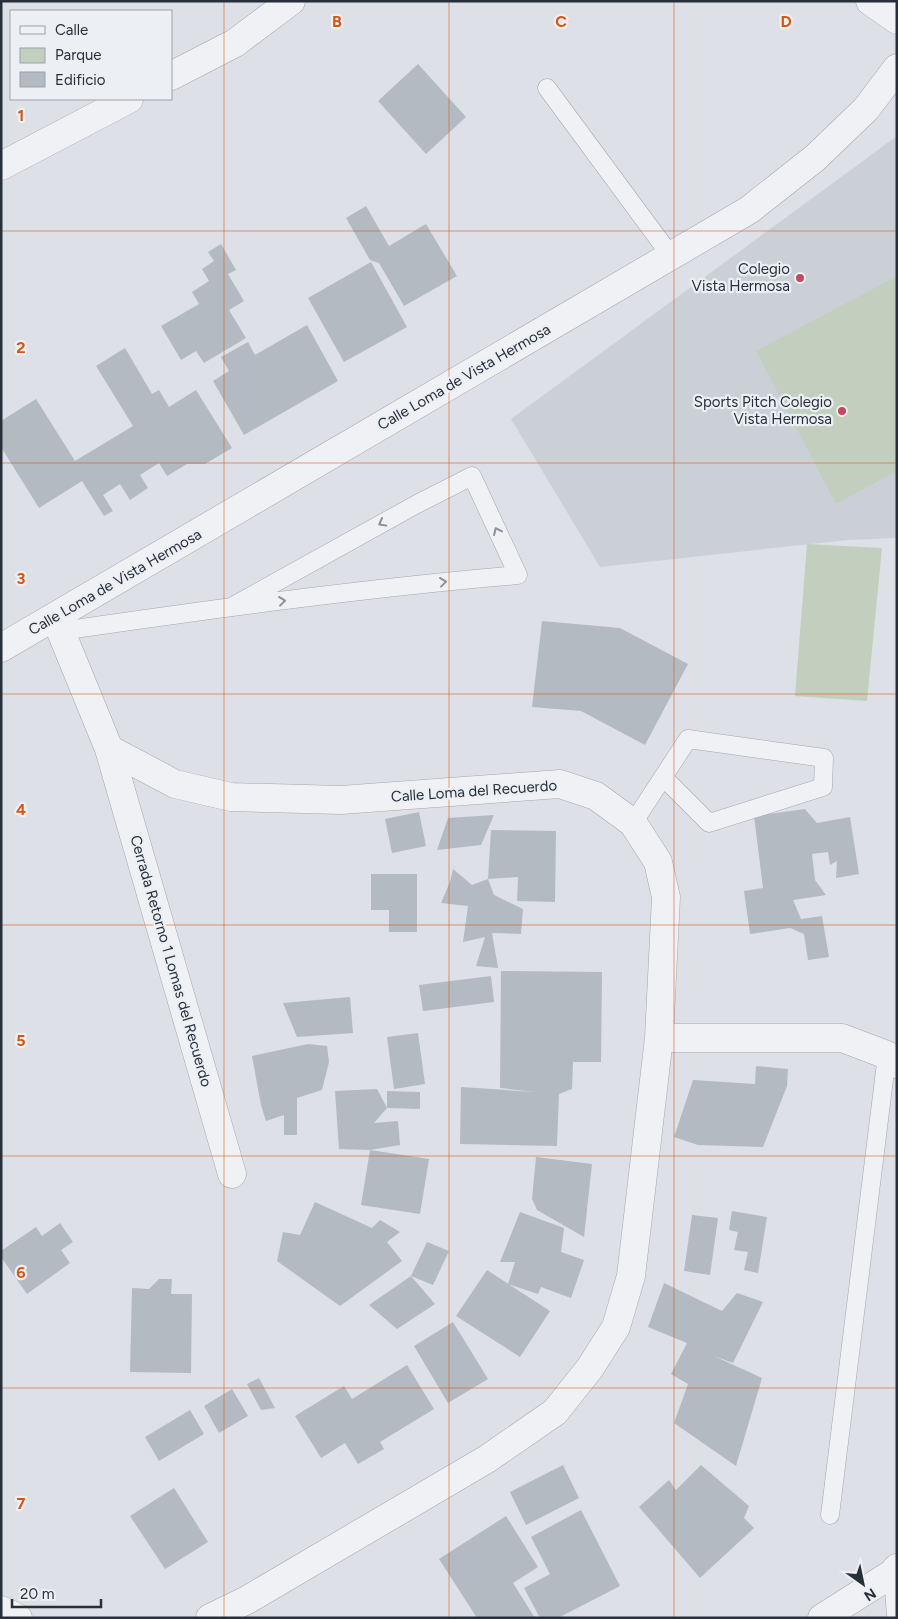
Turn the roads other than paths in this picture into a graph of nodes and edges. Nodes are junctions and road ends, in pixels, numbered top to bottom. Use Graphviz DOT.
graph roads {
  1 [pos="290,1"];
  2 [pos="870,1"];
  3 [pos="897,20"];
  4 [pos="897,68"];
  5 [pos="172,75"];
  6 [pos="546,88"];
  7 [pos="126,100"];
  8 [pos="1,166"];
  9 [pos="671,256"];
  10 [pos="234,606"];
  11 [pos="58,624"];
  12 [pos="1,648"];
  13 [pos="109,749"];
  14 [pos="663,777"];
  15 [pos="633,823"];
  16 [pos="659,1038"];
  17 [pos="892,1060"];
  18 [pos="232,1174"];
  19 [pos="830,1515"];
  20 [pos="895,1571"];
  21 [pos="1,1610"];
  22 [pos="18,1618"];
  23 [pos="210,1618"];
  24 [pos="822,1618"];
  25 [pos="896,1618"];
  1 -- 5 [label="street"];
  2 -- 3 [label="street"];
  4 -- 9 [label="street, Calle Loma de Vista Hermosa"];
  6 -- 9 [label="lane"];
  7 -- 8 [label="street"];
  9 -- 11 [label="street, Calle Loma de Vista Hermosa"];
  10 -- 10 [label="lane, one-way"];
  10 -- 11 [label="lane"];
  11 -- 12 [label="street, Calle Loma de Vista Hermosa"];
  11 -- 13 [label="street"];
  13 -- 15 [label="street, Calle Loma del Recuerdo"];
  13 -- 18 [label="street, Cerrada Retorno 1 Lomas del Recuerdo"];
  14 -- 14 [label="lane"];
  14 -- 15 [label="lane"];
  15 -- 16 [label="street, Calle Loma del Recuerdo"];
  16 -- 17 [label="street"];
  16 -- 23 [label="street, Calle Loma del Recuerdo"];
  17 -- 19 [label="lane"];
  20 -- 24 [label="street"];
  20 -- 25 [label="lane"];
  21 -- 22 [label="street"];
}
